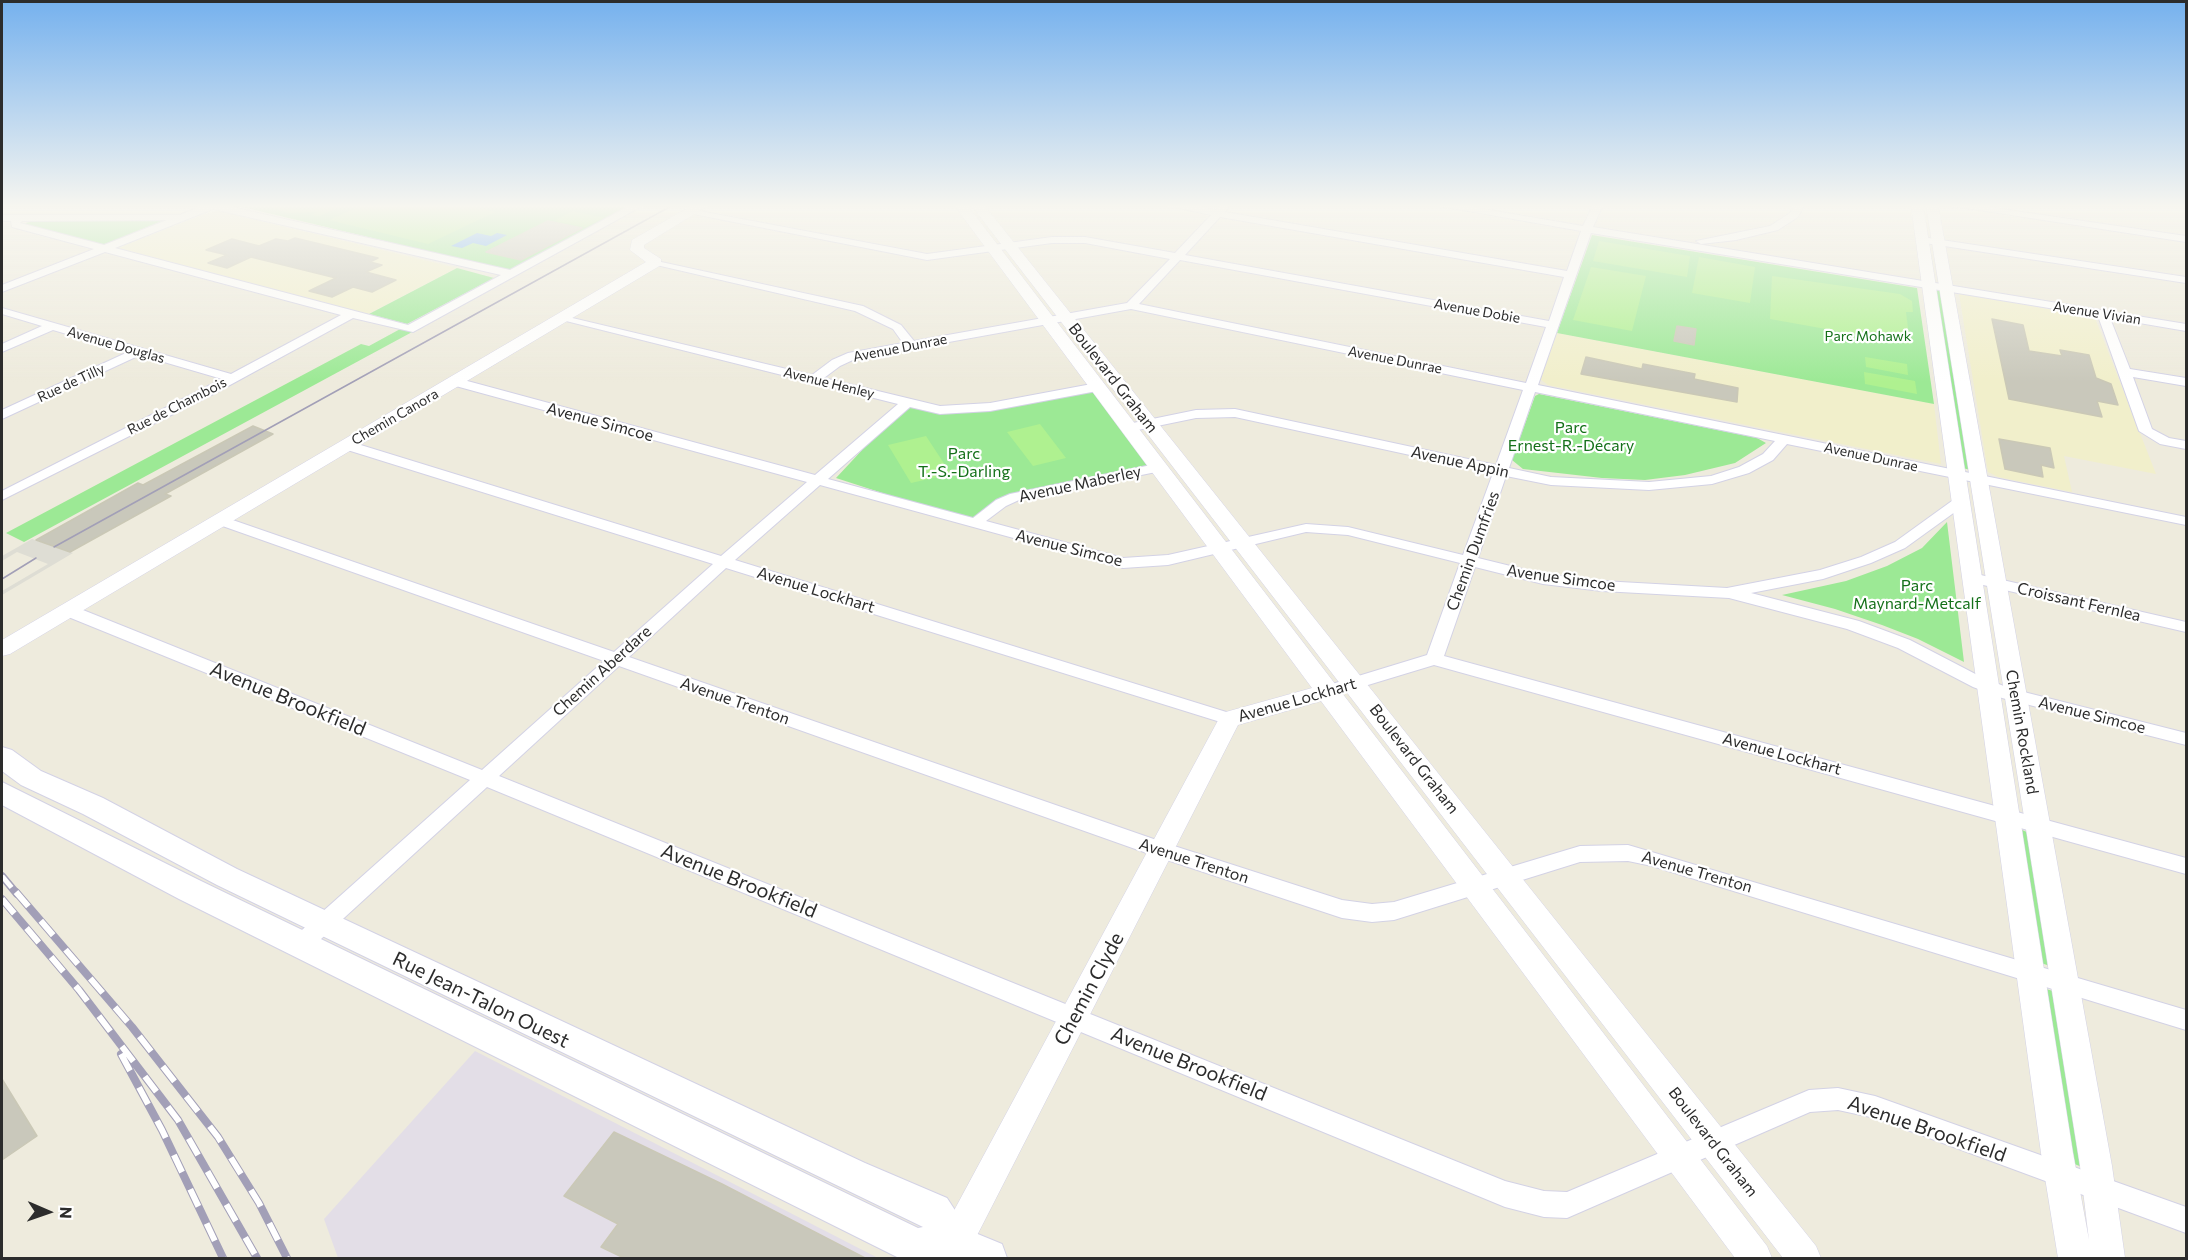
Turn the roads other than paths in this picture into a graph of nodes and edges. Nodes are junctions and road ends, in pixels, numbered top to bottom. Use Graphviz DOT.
graph roads {
  1 [pos="66,264"];
  2 [pos="159,264"];
  3 [pos="466,264"];
  4 [pos="530,264"];
  5 [pos="653,264"];
  6 [pos="664,264"];
  7 [pos="1012,264"];
  8 [pos="1017,264"];
  9 [pos="1171,264"];
  10 [pos="1215,264"];
  11 [pos="1510,264"];
  12 [pos="1574,264"];
  13 [pos="1801,264"];
  14 [pos="1930,264"];
  15 [pos="1938,264"];
  16 [pos="2078,264"];
  17 [pos="511,274"];
  18 [pos="1570,275"];
  19 [pos="2187,280"];
  20 [pos="1937,286"];
  21 [pos="2,289"];
  22 [pos="1131,306"];
  23 [pos="2,310"];
  24 [pos="351,314"];
  25 [pos="2103,314"];
  26 [pos="1066,317"];
  27 [pos="564,319"];
  28 [pos="1046,321"];
  29 [pos="1553,325"];
  30 [pos="52,326"];
  31 [pos="2187,327"];
  32 [pos="911,345"];
  33 [pos="2,348"];
  34 [pos="140,351"];
  35 [pos="2123,372"];
  36 [pos="231,378"];
  37 [pos="816,378"];
  38 [pos="456,382"];
  39 [pos="2187,382"];
  40 [pos="1097,387"];
  41 [pos="1531,388"];
  42 [pos="906,403"];
  43 [pos="2,415"];
  44 [pos="1149,424"];
  45 [pos="1128,428"];
  46 [pos="1784,440"];
  47 [pos="346,445"];
  48 [pos="2187,445"];
  49 [pos="1156,468"];
  50 [pos="1502,471"];
  51 [pos="1957,475"];
  52 [pos="1978,479"];
  53 [pos="816,480"];
  54 [pos="2,496"];
  55 [pos="1961,501"];
  56 [pos="219,520"];
  57 [pos="2187,521"];
  58 [pos="975,523"];
  59 [pos="1245,543"];
  60 [pos="1217,549"];
  61 [pos="724,562"];
  62 [pos="1469,563"];
  63 [pos="1972,578"];
  64 [pos="1996,584"];
  65 [pos="1727,592"];
  66 [pos="67,610"];
  67 [pos="43,624"];
  68 [pos="2187,627"];
  69 [pos="2,643"];
  70 [pos="2,649"];
  71 [pos="1434,659"];
  72 [pos="614,660"];
  73 [pos="1355,684"];
  74 [pos="1989,687"];
  75 [pos="1326,692"];
  76 [pos="2016,696"];
  77 [pos="1230,719"];
  78 [pos="2187,739"];
  79 [pos="2,757"];
  80 [pos="484,779"];
  81 [pos="2,792"];
  82 [pos="2007,816"];
  83 [pos="2037,825"];
  84 [pos="1162,850"];
  85 [pos="2187,866"];
  86 [pos="1504,876"];
  87 [pos="1472,887"];
  88 [pos="312,934"];
  89 [pos="2030,972"];
  90 [pos="2065,983"];
  91 [pos="1074,1017"];
  92 [pos="2187,1020"];
  93 [pos="1712,1141"];
  94 [pos="1677,1158"];
  95 [pos="2061,1175"];
  96 [pos="2098,1188"];
  97 [pos="2187,1220"];
  98 [pos="963,1253"];
  99 [pos="1755,1258"];
  100 [pos="1804,1258"];
  101 [pos="2075,1258"];
  102 [pos="2108,1258"];
  1 -- 21 [label="street"];
  2 -- 24 [label="street"];
  3 -- 17 [label="street"];
  4 -- 17 [label="street"];
  5 -- 27 [label="street, Chemin Canora"];
  6 -- 32 [label="street"];
  7 -- 28 [label="street, Boulevard Graham"];
  8 -- 26 [label="street, Boulevard Graham"];
  9 -- 22 [label="street"];
  10 -- 29 [label="street, Avenue Dobie"];
  11 -- 18 [label="street"];
  12 -- 18 [label="street, Chemin Dumfries"];
  13 -- 20 [label="street, Avenue Vivian"];
  14 -- 20 [label="street, Chemin Rockland"];
  15 -- 20 [label="street, Chemin Rockland"];
  16 -- 19 [label="street"];
  17 -- 24 [label="street"];
  18 -- 29 [label="street, Chemin Dumfries"];
  20 -- 25 [label="street, Avenue Vivian"];
  20 -- 51 [label="street, Chemin Rockland"];
  20 -- 52 [label="street, Chemin Rockland"];
  22 -- 26 [label="street, Avenue Dunrae"];
  22 -- 41 [label="street, Avenue Dunrae"];
  23 -- 30 [label="street, Avenue Douglas"];
  24 -- 36 [label="street, Rue de Chambois"];
  25 -- 31 [label="street, Avenue Vivian"];
  25 -- 35 [label="street"];
  26 -- 28 [label="street, Avenue Dunrae"];
  26 -- 44 [label="street, Boulevard Graham"];
  27 -- 37 [label="street, Avenue Henley"];
  27 -- 38 [label="street, Chemin Canora"];
  28 -- 32 [label="street, Avenue Dunrae"];
  28 -- 40 [label="street, Boulevard Graham"];
  29 -- 41 [label="street, Chemin Dumfries"];
  30 -- 33 [label="street"];
  30 -- 34 [label="street, Avenue Douglas"];
  32 -- 37 [label="street, Avenue Dunrae"];
  34 -- 36 [label="street, Avenue Douglas"];
  34 -- 43 [label="street, Rue de Tilly"];
  35 -- 39 [label="street"];
  35 -- 48 [label="street"];
  36 -- 54 [label="street, Rue de Chambois"];
  37 -- 42 [label="street, Avenue Henley"];
  38 -- 47 [label="street, Chemin Canora"];
  38 -- 53 [label="street, Avenue Simcoe"];
  40 -- 42 [label="street, Avenue Henley"];
  40 -- 45 [label="street, Boulevard Graham"];
  41 -- 46 [label="street, Avenue Dunrae"];
  41 -- 50 [label="street, Chemin Dumfries"];
  42 -- 53 [label="street, Chemin Aberdare"];
  44 -- 45 [label="street, Avenue Appin"];
  44 -- 50 [label="street, Avenue Appin"];
  44 -- 59 [label="street, Boulevard Graham"];
  45 -- 49 [label="street, Boulevard Graham"];
  46 -- 50 [label="street, Avenue Appin"];
  46 -- 51 [label="street, Avenue Dunrae"];
  47 -- 56 [label="street, Chemin Canora"];
  47 -- 61 [label="street, Avenue Lockhart"];
  49 -- 58 [label="street, Avenue Maberley"];
  49 -- 60 [label="street, Boulevard Graham"];
  50 -- 62 [label="street, Chemin Dumfries"];
  51 -- 52 [label="street, Avenue Dunrae"];
  51 -- 55 [label="street, Chemin Rockland"];
  52 -- 57 [label="street"];
  52 -- 64 [label="street, Chemin Rockland"];
  53 -- 58 [label="street, Avenue Simcoe"];
  53 -- 61 [label="street, Chemin Aberdare"];
  55 -- 63 [label="street, Chemin Rockland"];
  55 -- 65 [label="street, Avenue Simcoe"];
  56 -- 66 [label="street, Chemin Canora"];
  56 -- 72 [label="street, Avenue Trenton"];
  58 -- 60 [label="street, Avenue Simcoe"];
  59 -- 60 [label="street, Avenue Simcoe"];
  59 -- 62 [label="street, Avenue Simcoe"];
  59 -- 73 [label="street, Boulevard Graham"];
  60 -- 75 [label="street, Boulevard Graham"];
  61 -- 72 [label="street, Chemin Aberdare"];
  61 -- 77 [label="street, Avenue Lockhart"];
  62 -- 65 [label="street, Avenue Simcoe"];
  62 -- 71 [label="street, Chemin Dumfries"];
  63 -- 64 [label="street, Croissant Fernlea"];
  63 -- 74 [label="street, Chemin Rockland"];
  64 -- 68 [label="street, Croissant Fernlea"];
  64 -- 76 [label="street, Chemin Rockland"];
  65 -- 74 [label="street, Avenue Simcoe"];
  66 -- 67 [label="street, Chemin Canora"];
  66 -- 80 [label="street, Avenue Brookfield"];
  67 -- 69 [label="street, Chemin Canora"];
  67 -- 70 [label="street, Chemin Canora"];
  71 -- 73 [label="street, Avenue Lockhart"];
  71 -- 82 [label="street, Avenue Lockhart"];
  72 -- 80 [label="street, Chemin Aberdare"];
  72 -- 84 [label="street, Avenue Trenton"];
  73 -- 75 [label="street, Avenue Lockhart"];
  73 -- 86 [label="street, Boulevard Graham"];
  74 -- 76 [label="street, Avenue Simcoe"];
  74 -- 82 [label="street, Chemin Rockland"];
  75 -- 77 [label="street, Avenue Lockhart"];
  75 -- 87 [label="street, Boulevard Graham"];
  76 -- 78 [label="street, Avenue Simcoe"];
  76 -- 83 [label="street, Chemin Rockland"];
  77 -- 84 [label="street, Chemin Clyde"];
  79 -- 88 [label="main road, Rue Jean-Talon Ouest"];
  80 -- 88 [label="street, Chemin Aberdare"];
  80 -- 91 [label="street, Avenue Brookfield"];
  81 -- 88 [label="main road, Rue Jean-Talon Ouest"];
  82 -- 83 [label="street, Avenue Lockhart"];
  82 -- 89 [label="street, Chemin Rockland"];
  83 -- 85 [label="street, Avenue Lockhart"];
  83 -- 90 [label="street, Chemin Rockland"];
  84 -- 87 [label="street, Avenue Trenton"];
  84 -- 91 [label="street, Chemin Clyde"];
  86 -- 87 [label="street, Avenue Trenton"];
  86 -- 89 [label="street, Avenue Trenton"];
  86 -- 93 [label="street, Boulevard Graham"];
  87 -- 94 [label="street, Boulevard Graham"];
  88 -- 98 [label="main road, Rue Jean-Talon Ouest"];
  89 -- 90 [label="street, Avenue Trenton"];
  89 -- 95 [label="street, Chemin Rockland"];
  90 -- 92 [label="street, Avenue Trenton"];
  90 -- 96 [label="street, Chemin Rockland"];
  91 -- 94 [label="street, Avenue Brookfield"];
  91 -- 98 [label="street, Chemin Clyde"];
  93 -- 94 [label="street, Avenue Brookfield"];
  93 -- 95 [label="street, Avenue Brookfield"];
  93 -- 100 [label="street, Boulevard Graham"];
  94 -- 99 [label="street, Boulevard Graham"];
  95 -- 96 [label="street, Avenue Brookfield"];
  95 -- 101 [label="street, Chemin Rockland"];
  96 -- 97 [label="street, Avenue Brookfield"];
  96 -- 102 [label="street, Chemin Rockland"];
}
